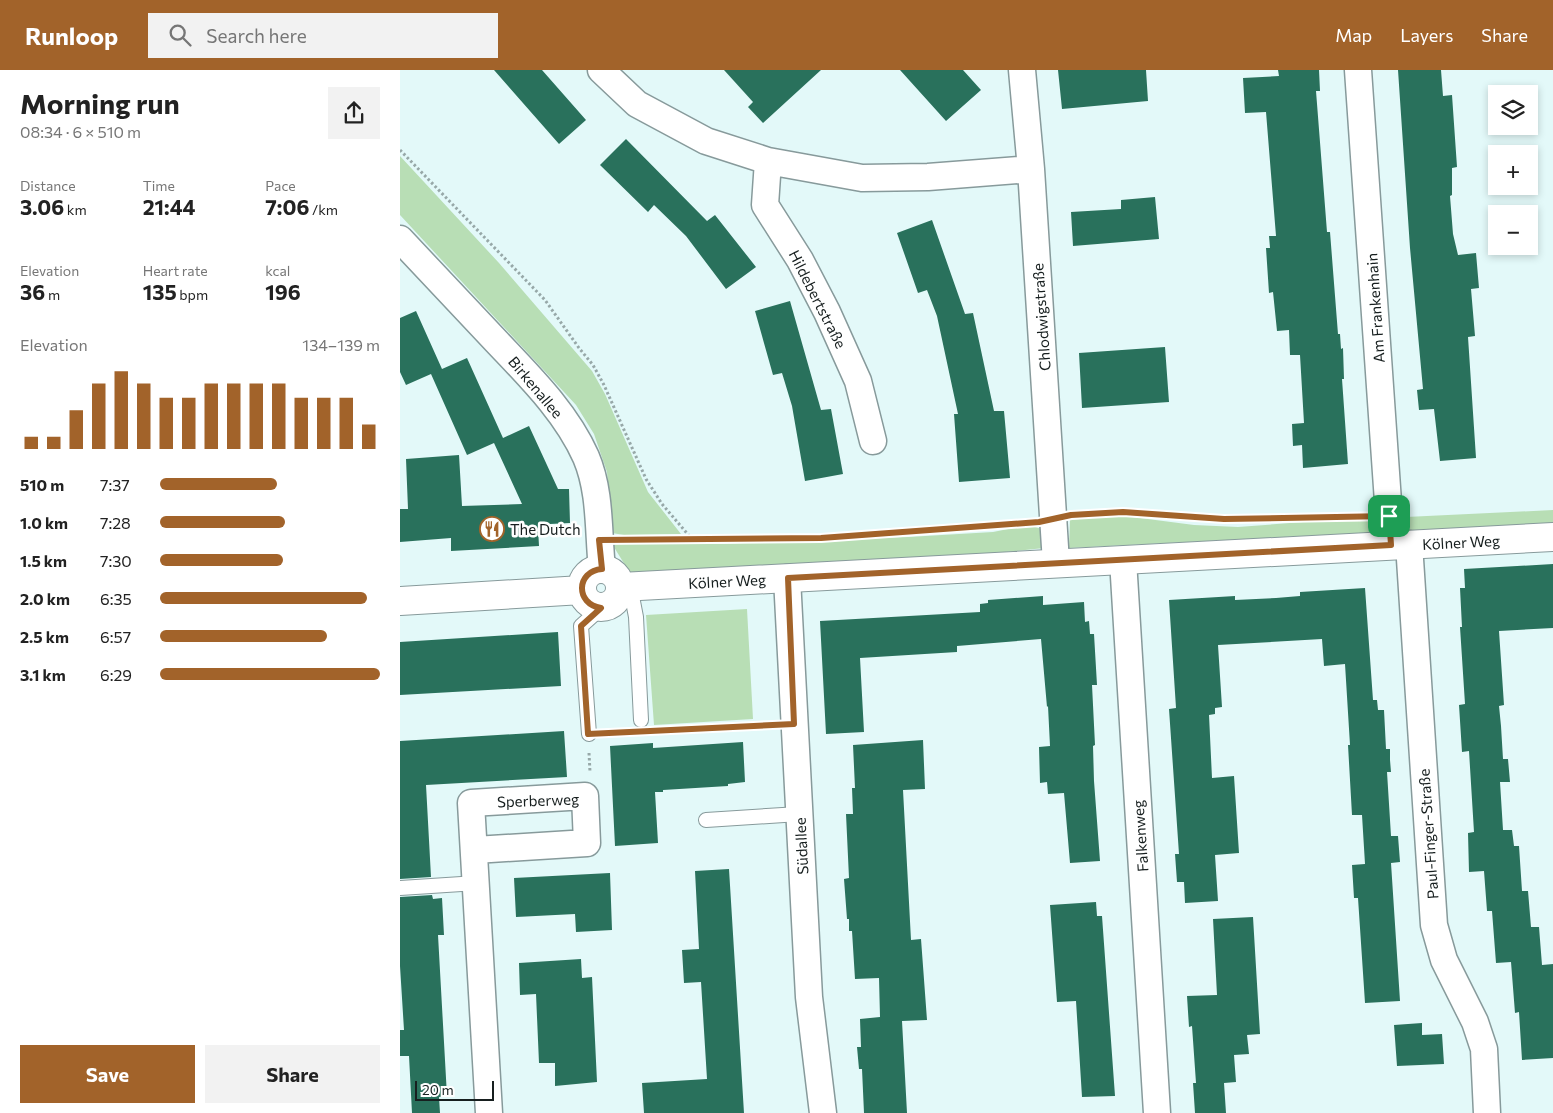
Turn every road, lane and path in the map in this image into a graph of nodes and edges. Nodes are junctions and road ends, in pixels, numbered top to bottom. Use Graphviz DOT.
graph roads {
  1 [pos="601,70"];
  2 [pos="1022,70"];
  3 [pos="1358,70"];
  4 [pos="400,150"];
  5 [pos="768,160"];
  6 [pos="1031,169"];
  7 [pos="400,239"];
  8 [pos="873,442"];
  9 [pos="1389,516"];
  10 [pos="1053,519"];
  11 [pos="1553,537"];
  12 [pos="691,538"];
  13 [pos="599,540"];
  14 [pos="1400,545"];
  15 [pos="1123,560"];
  16 [pos="1056,563"];
  17 [pos="788,578"];
  18 [pos="617,581"];
  19 [pos="592,599"];
  20 [pos="400,601"];
  21 [pos="641,720"];
  22 [pos="794,724"];
  23 [pos="651,731"];
  24 [pos="633,732"];
  25 [pos="588,734"];
  26 [pos="585,796"];
  27 [pos="799,814"];
  28 [pos="706,820"];
  29 [pos="475,850"];
  30 [pos="477,883"];
  31 [pos="400,888"];
  32 [pos="489,1113"];
  33 [pos="823,1113"];
  34 [pos="1158,1113"];
  35 [pos="1487,1113"];
  1 -- 5 [label="street"];
  2 -- 6 [label="street, Chlodwigstraße"];
  3 -- 9 [label="street, Am Frankenhain"];
  4 -- 12 [label="path"];
  5 -- 6 [label="street"];
  5 -- 8 [label="street, Hildebertstraße"];
  6 -- 10 [label="street, Chlodwigstraße"];
  7 -- 13 [label="street, Birkenallee"];
  9 -- 10 [label="path"];
  9 -- 14 [label="street, Am Frankenhain"];
  10 -- 12 [label="path"];
  10 -- 16 [label="street, Chlodwigstraße"];
  11 -- 14 [label="street, Kölner Weg"];
  12 -- 13 [label="path"];
  13 -- 18 [label="street, Birkenallee"];
  14 -- 15 [label="street, Kölner Weg"];
  14 -- 35 [label="street, Paul-Finger-Straße"];
  15 -- 16 [label="street, Kölner Weg"];
  15 -- 34 [label="street, Falkenweg"];
  16 -- 17 [label="street, Kölner Weg"];
  17 -- 18 [label="street, Kölner Weg"];
  17 -- 22 [label="street, Südallee"];
  18 -- 19 [label="street"];
  18 -- 21 [label="lane"];
  19 -- 20 [label="street"];
  19 -- 25 [label="lane"];
  22 -- 23 [label="path"];
  22 -- 27 [label="street, Südallee"];
  24 -- 25 [label="path"];
  25 -- 26 [label="path"];
  26 -- 29 [label="street, Sperberweg"];
  26 -- 29 [label="street, Sperberweg"];
  27 -- 28 [label="lane"];
  27 -- 33 [label="street, Südallee"];
  29 -- 30 [label="street, Sperberweg"];
  30 -- 31 [label="lane"];
  30 -- 32 [label="street, Sperberweg"];
}
